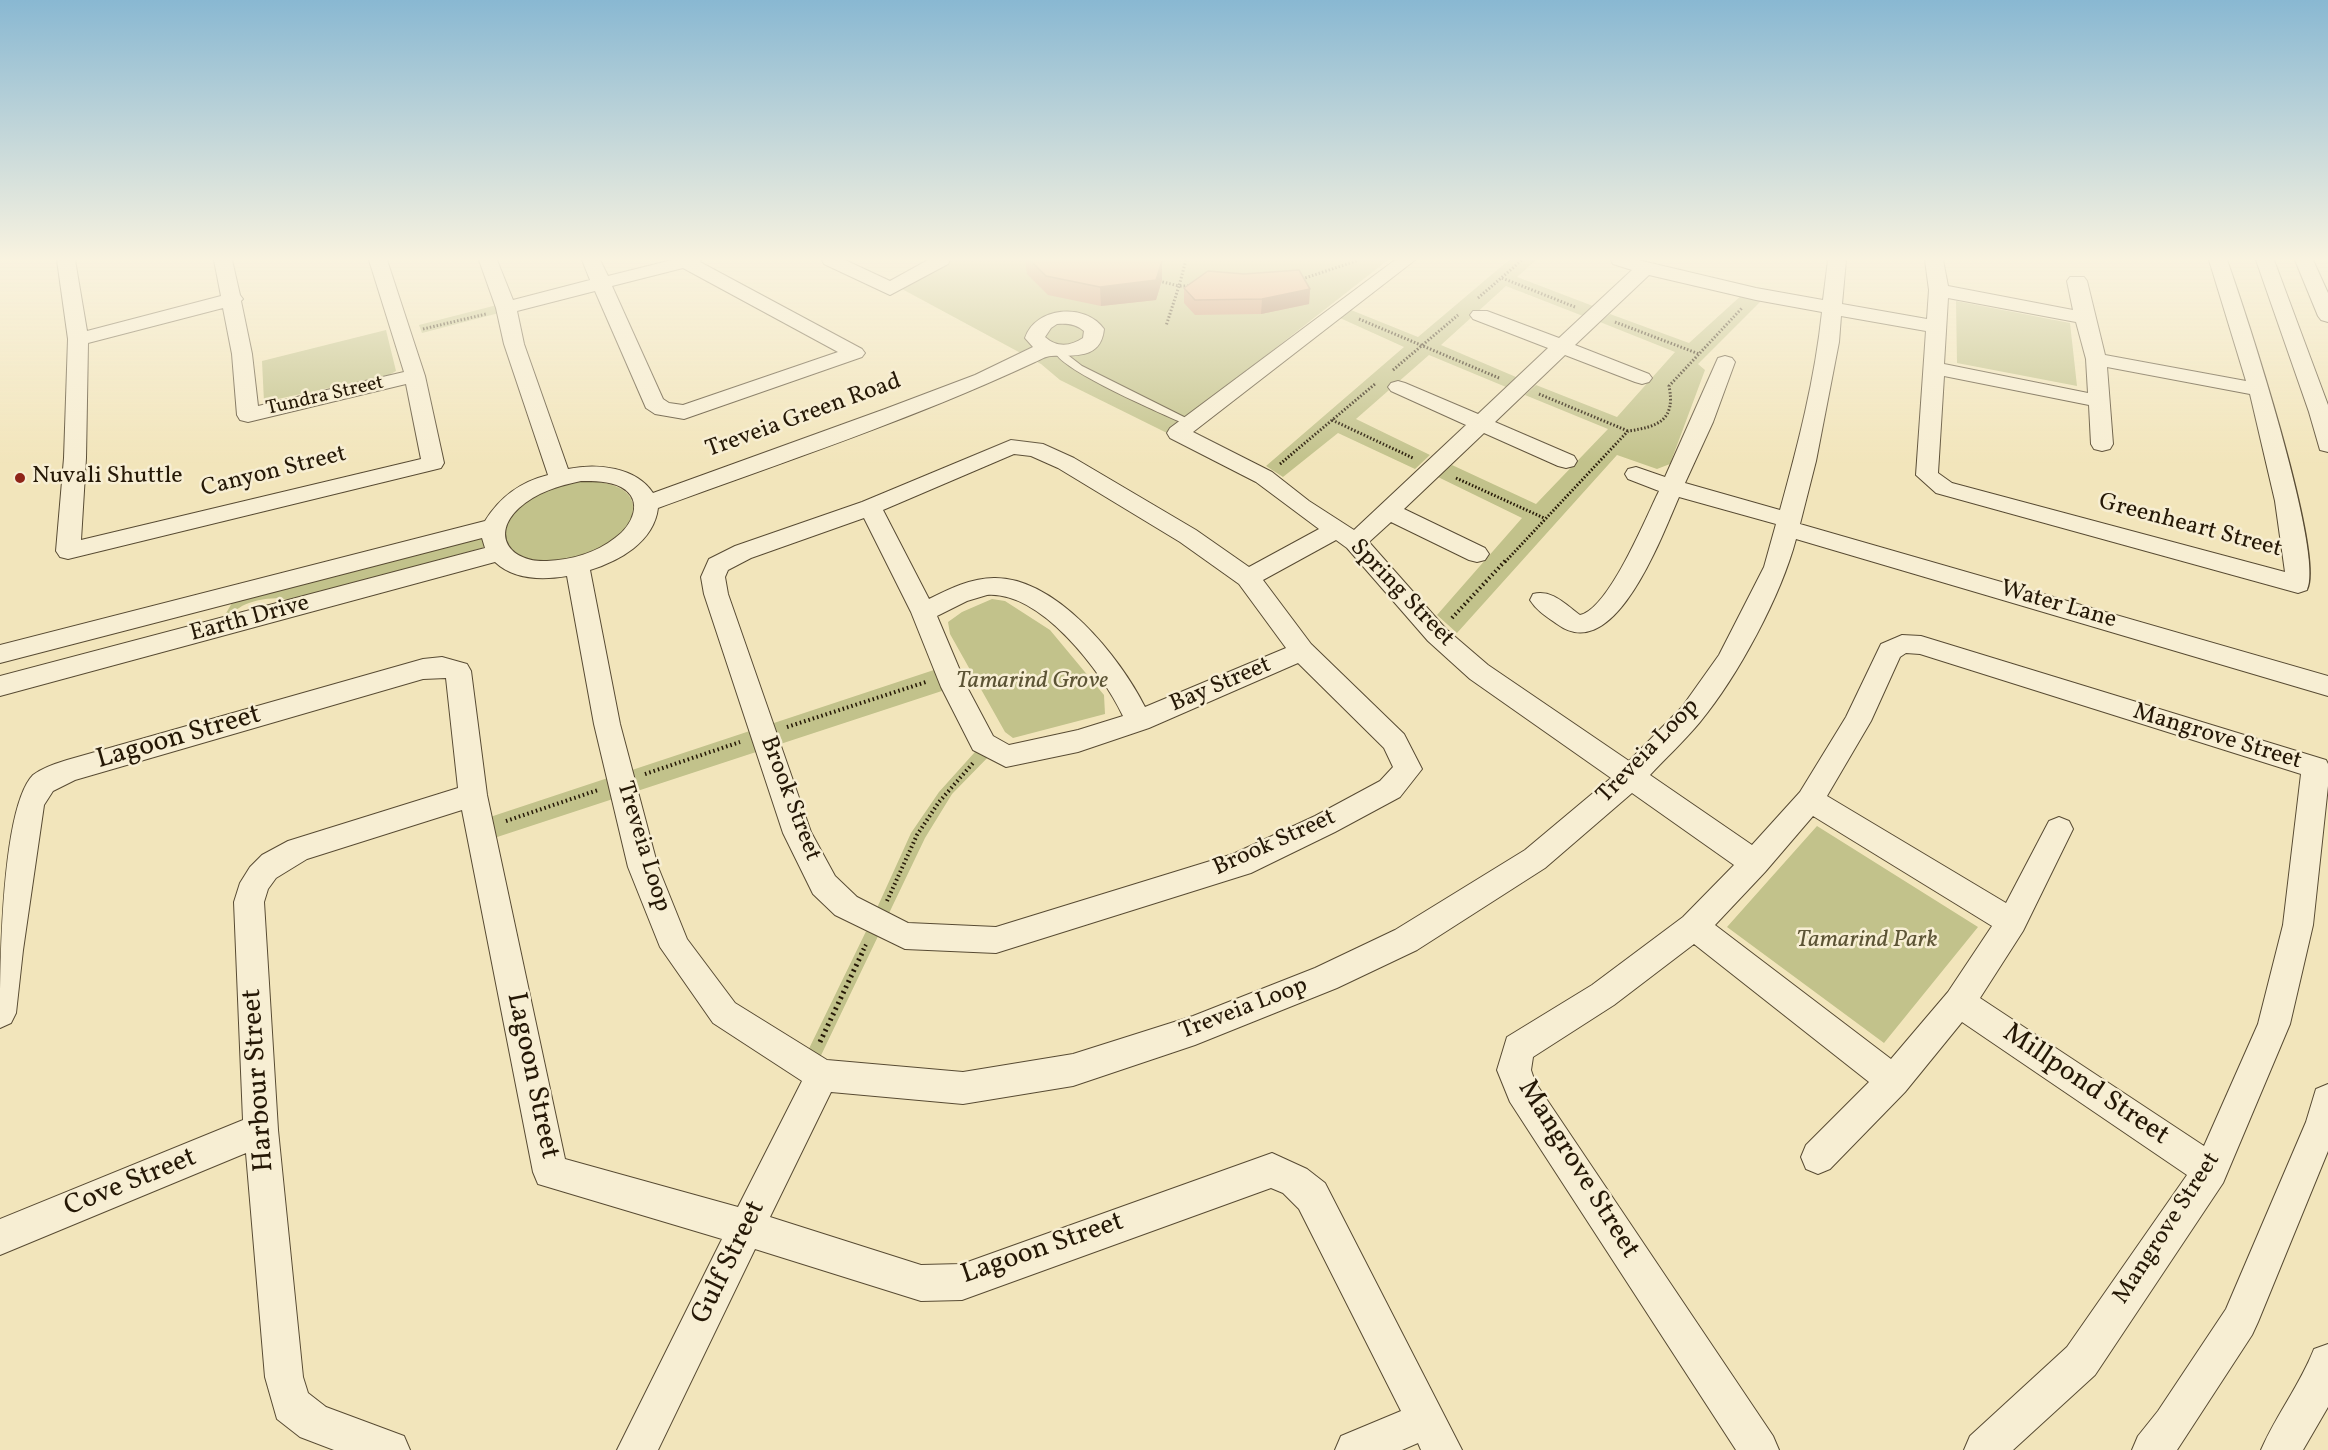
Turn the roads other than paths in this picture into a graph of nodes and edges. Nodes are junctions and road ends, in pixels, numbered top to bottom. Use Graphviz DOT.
graph roads {
  1 [pos="1936,327"];
  2 [pos="76,328"];
  3 [pos="122,328"];
  4 [pos="238,328"];
  5 [pos="400,328"];
  6 [pos="510,328"];
  7 [pos="622,328"];
  8 [pos="809,328"];
  9 [pos="1315,328"];
  10 [pos="1511,328"];
  11 [pos="1582,328"];
  12 [pos="1830,328"];
  13 [pos="2088,328"];
  14 [pos="2240,328"];
  15 [pos="2289,328"];
  16 [pos="78,339"];
  17 [pos="1048,348"];
  18 [pos="1561,348"];
  19 [pos="2096,359"];
  20 [pos="1725,362"];
  21 [pos="1935,368"];
  22 [pos="415,376"];
  23 [pos="1642,378"];
  24 [pos="1398,387"];
  25 [pos="2260,390"];
  26 [pos="2098,401"];
  27 [pos="1183,419"];
  28 [pos="1481,423"];
  29 [pos="2102,444"];
  30 [pos="2328,445"];
  31 [pos="1566,461"];
  32 [pos="1636,474"];
  33 [pos="560,478"];
  34 [pos="1671,487"];
  35 [pos="644,499"];
  36 [pos="870,507"];
  37 [pos="1390,512"];
  38 [pos="1790,520"];
  39 [pos="494,527"];
  40 [pos="1346,536"];
  41 [pos="499,553"];
  42 [pos="1477,554"];
  43 [pos="577,566"];
  44 [pos="1248,578"];
  45 [pos="1542,600"];
  46 [pos="923,612"];
  47 [pos="1302,651"];
  48 [pos="0,654"];
  49 [pos="2328,668"];
  50 [pos="0,686"];
  51 [pos="2328,686"];
  52 [pos="1139,721"];
  53 [pos="1630,778"];
  54 [pos="473,795"];
  55 [pos="1810,800"];
  56 [pos="2060,829"];
  57 [pos="1755,863"];
  58 [pos="2012,922"];
  59 [pos="1694,926"];
  60 [pos="1959,1002"];
  61 [pos="0,1012"];
  62 [pos="822,1075"];
  63 [pos="1893,1082"];
  64 [pos="2328,1100"];
  65 [pos="261,1130"];
  66 [pos="1818,1157"];
  67 [pos="2211,1171"];
  68 [pos="747,1228"];
  69 [pos="0,1237"];
  70 [pos="2326,1378"];
  71 [pos="1434,1435"];
  72 [pos="390,1450"];
  73 [pos="637,1450"];
  74 [pos="1355,1450"];
  75 [pos="1759,1450"];
  76 [pos="1984,1450"];
  77 [pos="2152,1450"];
  78 [pos="2281,1450"];
  1 -- 21 [label="street, Greenheart Street"];
  2 -- 16 [label="street, Canyon Street"];
  3 -- 16 [label="street"];
  4 -- 22 [label="street, Tundra Street"];
  5 -- 22 [label="street, Canyon Street"];
  6 -- 33 [label="street"];
  7 -- 8 [label="street"];
  9 -- 27 [label="street"];
  10 -- 18 [label="street"];
  11 -- 18 [label="street"];
  12 -- 38 [label="street, Treveia Loop"];
  13 -- 19 [label="street"];
  14 -- 25 [label="street, Greenheart Street"];
  15 -- 30 [label="street"];
  16 -- 22 [label="street, Canyon Street"];
  17 -- 27 [label="lane, Treveia Green Road"];
  17 -- 35 [label="street, Treveia Green Road"];
  18 -- 23 [label="street"];
  18 -- 28 [label="street"];
  19 -- 25 [label="street"];
  19 -- 26 [label="street"];
  20 -- 34 [label="street"];
  21 -- 25 [label="street, Greenheart Street"];
  21 -- 26 [label="street"];
  24 -- 28 [label="street"];
  26 -- 29 [label="street"];
  27 -- 40 [label="street, Spring Street"];
  28 -- 31 [label="street"];
  28 -- 37 [label="street"];
  32 -- 34 [label="street"];
  33 -- 35 [label="street"];
  33 -- 39 [label="street"];
  34 -- 38 [label="street"];
  34 -- 45 [label="street"];
  35 -- 43 [label="street"];
  36 -- 44 [label="street, Brook Street"];
  36 -- 46 [label="street, Bay Street"];
  36 -- 47 [label="street, Brook Street"];
  37 -- 40 [label="street"];
  37 -- 42 [label="street"];
  38 -- 49 [label="street, Water Lane"];
  38 -- 51 [label="street, Water Lane"];
  38 -- 53 [label="street, Treveia Loop"];
  39 -- 41 [label="street"];
  39 -- 48 [label="street, Earth Drive"];
  40 -- 44 [label="street"];
  40 -- 53 [label="street, Spring Street"];
  41 -- 43 [label="street"];
  41 -- 50 [label="street, Earth Drive"];
  43 -- 62 [label="street, Treveia Loop"];
  44 -- 47 [label="street, Brook Street"];
  46 -- 52 [label="street, Bay Street"];
  46 -- 52 [label="street, Bay Street"];
  47 -- 52 [label="street, Bay Street"];
  53 -- 57 [label="street"];
  53 -- 62 [label="street, Treveia Loop"];
  54 -- 61 [label="street, Lagoon Street"];
  54 -- 65 [label="street, Harbour Street"];
  54 -- 68 [label="street, Lagoon Street"];
  55 -- 57 [label="street, Mangrove Street"];
  55 -- 58 [label="street"];
  55 -- 67 [label="street, Mangrove Street"];
  56 -- 58 [label="street"];
  57 -- 59 [label="street, Mangrove Street"];
  58 -- 60 [label="street"];
  59 -- 63 [label="street"];
  59 -- 75 [label="street, Mangrove Street"];
  60 -- 63 [label="street"];
  60 -- 67 [label="street, Millpond Street"];
  62 -- 68 [label="street, Gulf Street"];
  63 -- 66 [label="street"];
  64 -- 77 [label="street"];
  65 -- 69 [label="street, Cove Street"];
  65 -- 72 [label="street, Harbour Street"];
  67 -- 76 [label="street, Mangrove Street"];
  68 -- 71 [label="street, Lagoon Street"];
  68 -- 73 [label="street, Gulf Street"];
  70 -- 78 [label="street"];
  71 -- 74 [label="street"];
}
